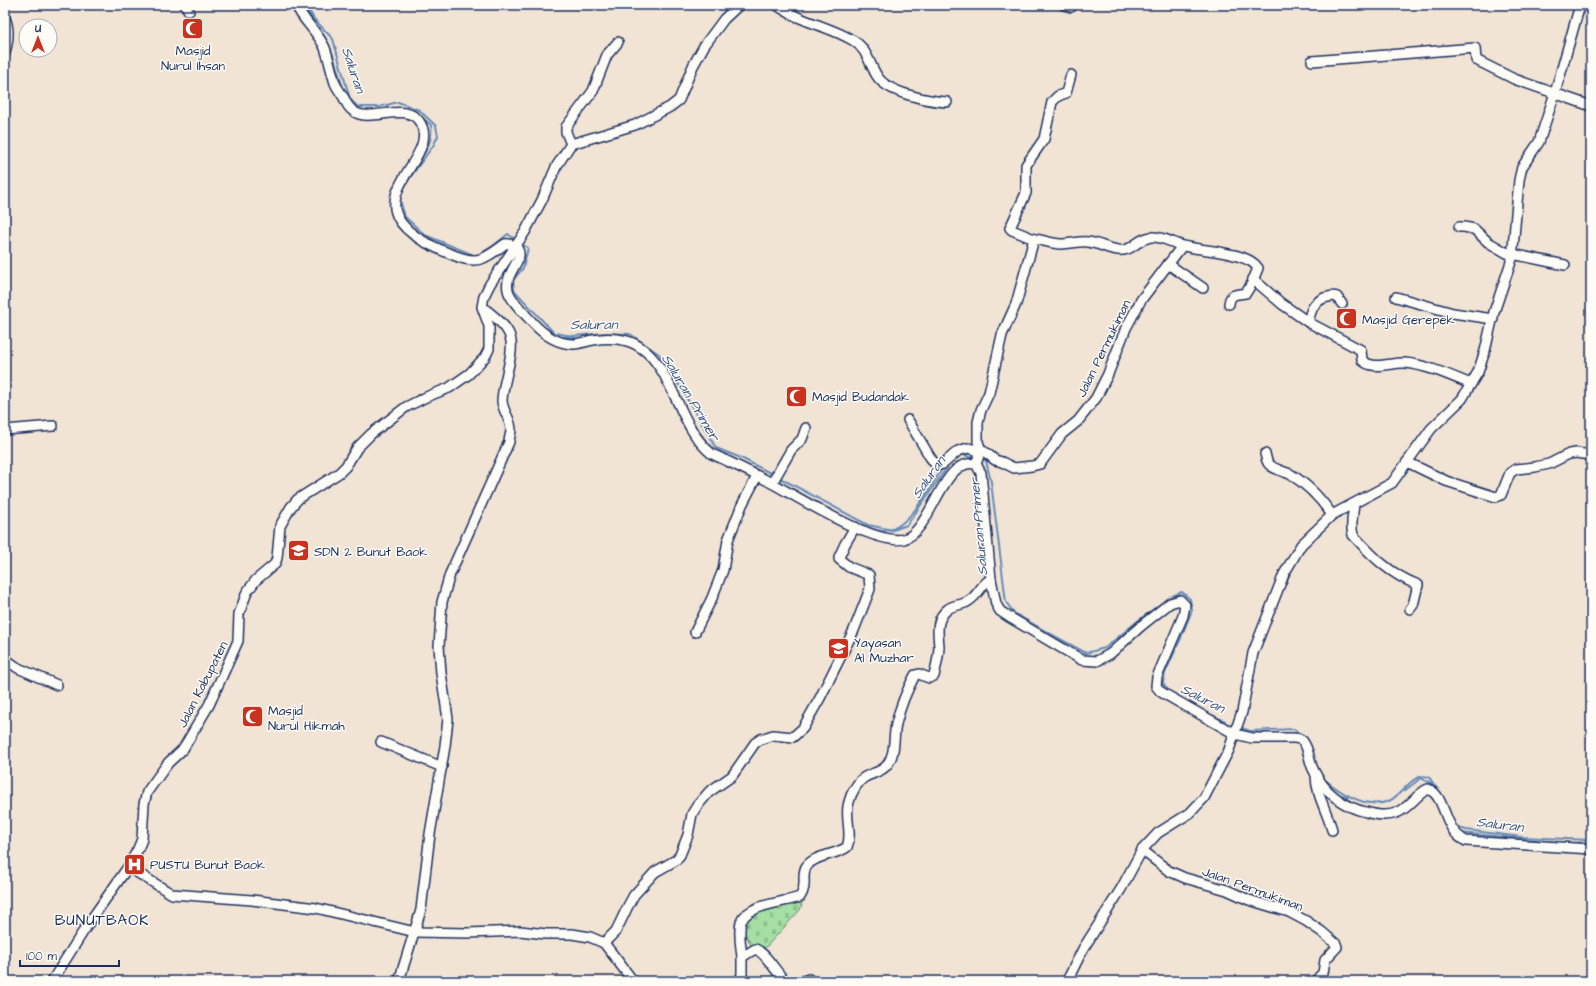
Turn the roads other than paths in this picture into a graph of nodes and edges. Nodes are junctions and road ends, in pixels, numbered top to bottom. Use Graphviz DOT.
graph roads {
  1 [pos="296,5"];
  2 [pos="739,5"];
  3 [pos="777,5"];
  4 [pos="1580,5"];
  5 [pos="5,18"];
  6 [pos="618,42"];
  7 [pos="5,53"];
  8 [pos="1312,61"];
  9 [pos="1071,75"];
  10 [pos="1555,93"];
  11 [pos="947,102"];
  12 [pos="1591,106"];
  13 [pos="571,144"];
  14 [pos="1459,227"];
  15 [pos="1034,239"];
  16 [pos="515,245"];
  17 [pos="1182,246"];
  18 [pos="1513,254"];
  19 [pos="1168,264"];
  20 [pos="1565,265"];
  21 [pos="1253,279"];
  22 [pos="1203,288"];
  23 [pos="1396,297"];
  24 [pos="1228,304"];
  25 [pos="1342,304"];
  26 [pos="482,307"];
  27 [pos="1493,319"];
  28 [pos="1308,322"];
  29 [pos="1471,384"];
  30 [pos="908,420"];
  31 [pos="53,426"];
  32 [pos="806,428"];
  33 [pos="5,430"];
  34 [pos="980,452"];
  35 [pos="1266,454"];
  36 [pos="1591,455"];
  37 [pos="1407,462"];
  38 [pos="976,463"];
  39 [pos="757,476"];
  40 [pos="775,479"];
  41 [pos="1354,504"];
  42 [pos="1332,515"];
  43 [pos="855,528"];
  44 [pos="991,579"];
  45 [pos="1410,609"];
  46 [pos="695,632"];
  47 [pos="5,659"];
  48 [pos="57,686"];
  49 [pos="1235,733"];
  50 [pos="382,742"];
  51 [pos="442,767"];
  52 [pos="1316,774"];
  53 [pos="1332,830"];
  54 [pos="1591,849"];
  55 [pos="1142,850"];
  56 [pos="128,867"];
  57 [pos="415,932"];
  58 [pos="604,943"];
  59 [pos="742,957"];
  60 [pos="52,981"];
  61 [pos="399,981"];
  62 [pos="633,981"];
  63 [pos="739,981"];
  64 [pos="785,981"];
  65 [pos="1067,981"];
  66 [pos="1318,981"];
  1 -- 16 [label="street"];
  2 -- 13 [label="street"];
  3 -- 11 [label="street"];
  4 -- 10 [label="street"];
  5 -- 7 [label="street"];
  6 -- 13 [label="street"];
  8 -- 10 [label="street"];
  9 -- 15 [label="street"];
  10 -- 12 [label="street"];
  10 -- 18 [label="street"];
  13 -- 16 [label="street"];
  14 -- 18 [label="street"];
  15 -- 17 [label="street"];
  15 -- 34 [label="street"];
  16 -- 26 [label="street"];
  16 -- 39 [label="street"];
  17 -- 19 [label="street, Jalan Permukiman"];
  17 -- 21 [label="street"];
  18 -- 20 [label="street"];
  18 -- 27 [label="street"];
  19 -- 22 [label="street"];
  19 -- 34 [label="street, Jalan Permukiman"];
  21 -- 24 [label="street"];
  21 -- 28 [label="street"];
  23 -- 27 [label="street"];
  25 -- 28 [label="street"];
  26 -- 51 [label="street"];
  26 -- 56 [label="street, Jalan Kabupaten"];
  27 -- 29 [label="street"];
  28 -- 29 [label="street"];
  29 -- 37 [label="street"];
  30 -- 34 [label="street"];
  31 -- 33 [label="street"];
  32 -- 40 [label="street"];
  34 -- 38 [label="street"];
  35 -- 42 [label="street"];
  36 -- 37 [label="street"];
  37 -- 41 [label="street"];
  38 -- 43 [label="street"];
  38 -- 44 [label="street"];
  39 -- 40 [label="street"];
  39 -- 46 [label="street"];
  40 -- 43 [label="street"];
  41 -- 42 [label="street"];
  41 -- 45 [label="street"];
  42 -- 49 [label="street"];
  43 -- 58 [label="street"];
  44 -- 49 [label="street"];
  44 -- 59 [label="street"];
  47 -- 48 [label="street"];
  49 -- 52 [label="street"];
  49 -- 55 [label="street"];
  50 -- 51 [label="street"];
  51 -- 57 [label="street"];
  52 -- 53 [label="street"];
  52 -- 54 [label="street"];
  55 -- 65 [label="street"];
  55 -- 66 [label="street, Jalan Permukiman"];
  56 -- 57 [label="street"];
  56 -- 60 [label="street, Jalan Kabupaten"];
  57 -- 58 [label="street"];
  57 -- 61 [label="street"];
  58 -- 62 [label="street"];
  59 -- 63 [label="street"];
  59 -- 64 [label="street"];
}
